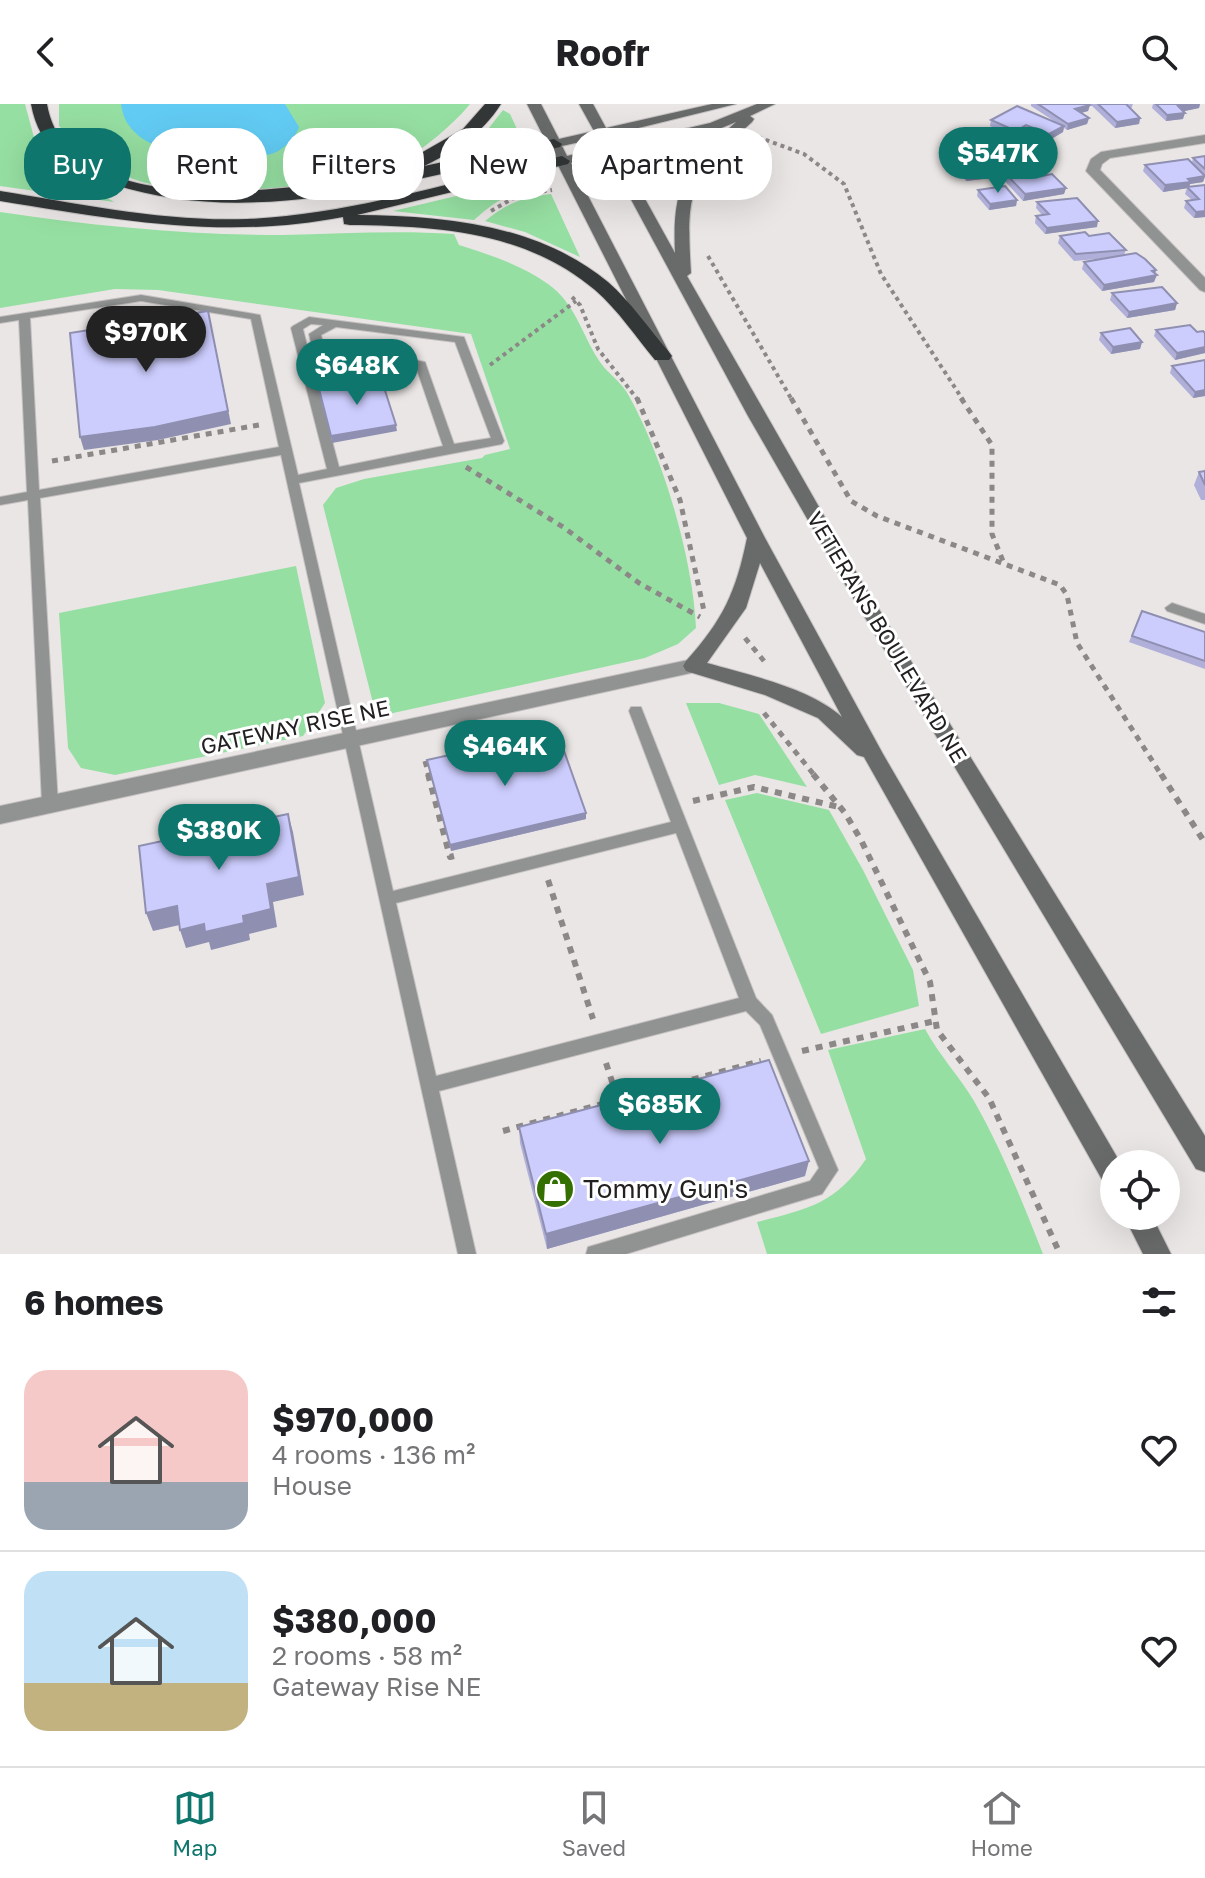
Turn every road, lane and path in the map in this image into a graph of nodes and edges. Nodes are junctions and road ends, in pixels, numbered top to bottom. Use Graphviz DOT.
graph roads {
  1 [pos="39,104"];
  2 [pos="493,104"];
  3 [pos="534,104"];
  4 [pos="586,104"];
  5 [pos="729,104"];
  6 [pos="762,108"];
  7 [pos="546,128"];
  8 [pos="599,128"];
  9 [pos="631,128"];
  10 [pos="705,128"];
  11 [pos="1205,139"];
  12 [pos="772,142"];
  13 [pos="556,148"];
  14 [pos="424,159"];
  15 [pos="572,159"];
  16 [pos="562,161"];
  17 [pos="0,196"];
  18 [pos="283,196"];
  19 [pos="511,200"];
  20 [pos="639,200"];
  21 [pos="488,214"];
  22 [pos="287,220"];
  23 [pos="704,248"];
  24 [pos="683,281"];
  25 [pos="1205,287"];
  26 [pos="565,289"];
  27 [pos="576,301"];
  28 [pos="24,316"];
  29 [pos="0,320"];
  30 [pos="335,323"];
  31 [pos="366,354"];
  32 [pos="662,356"];
  33 [pos="486,368"];
  34 [pos="309,373"];
  35 [pos="279,422"];
  36 [pos="450,449"];
  37 [pos="285,450"];
  38 [pos="459,463"];
  39 [pos="33,465"];
  40 [pos="334,471"];
  41 [pos="292,480"];
  42 [pos="35,495"];
  43 [pos="0,501"];
  44 [pos="756,538"];
  45 [pos="1003,562"];
  46 [pos="1172,608"];
  47 [pos="1205,619"];
  48 [pos="693,666"];
  49 [pos="760,708"];
  50 [pos="636,711"];
  51 [pos="350,740"];
  52 [pos="876,760"];
  53 [pos="425,761"];
  54 [pos="754,787"];
  55 [pos="50,804"];
  56 [pos="840,807"];
  57 [pos="0,815"];
  58 [pos="680,826"];
  59 [pos="1205,843"];
  60 [pos="450,857"];
  61 [pos="542,860"];
  62 [pos="386,899"];
  63 [pos="749,1003"];
  64 [pos="935,1021"];
  65 [pos="600,1041"];
  66 [pos="782,1056"];
  67 [pos="428,1086"];
  68 [pos="618,1100"];
  69 [pos="503,1131"];
  70 [pos="1100,1152"];
  71 [pos="1205,1160"];
  72 [pos="1145,1230"];
  73 [pos="467,1254"];
  74 [pos="595,1254"];
  75 [pos="1060,1254"];
  76 [pos="1158,1254"];
  1 -- 18 [label="highway"];
  2 -- 14 [label="highway"];
  3 -- 7 [label="main road"];
  4 -- 8 [label="main road, VETERANS BOULEVARD NE"];
  5 -- 9 [label="main road"];
  6 -- 10 [label="main road"];
  6 -- 24 [label="main road"];
  11 -- 25 [label="street"];
  12 -- 45 [label="path"];
  13 -- 16 [label="main road"];
  15 -- 16 [label="main road"];
  16 -- 22 [label="highway"];
  16 -- 32 [label="main road"];
  17 -- 22 [label="highway"];
  19 -- 21 [label="path"];
  20 -- 24 [label="main road, VETERANS BOULEVARD NE"];
  22 -- 32 [label="highway"];
  23 -- 45 [label="path"];
  24 -- 71 [label="main road, VETERANS BOULEVARD NE"];
  26 -- 27 [label="path"];
  27 -- 33 [label="path"];
  27 -- 38 [label="path"];
  28 -- 29 [label="lane"];
  28 -- 35 [label="lane"];
  28 -- 39 [label="lane"];
  30 -- 34 [label="lane"];
  30 -- 34 [label="lane"];
  30 -- 36 [label="lane"];
  31 -- 36 [label="lane"];
  32 -- 44 [label="main road"];
  34 -- 40 [label="lane"];
  35 -- 37 [label="lane"];
  35 -- 39 [label="path"];
  36 -- 40 [label="lane"];
  37 -- 41 [label="lane"];
  37 -- 42 [label="lane"];
  39 -- 42 [label="lane"];
  40 -- 41 [label="lane"];
  41 -- 51 [label="lane"];
  42 -- 43 [label="lane"];
  42 -- 55 [label="lane"];
  44 -- 48 [label="main road"];
  44 -- 52 [label="main road"];
  45 -- 59 [label="path"];
  46 -- 47 [label="lane"];
  48 -- 51 [label="street, GATEWAY RISE NE"];
  48 -- 52 [label="main road"];
  49 -- 56 [label="path"];
  50 -- 58 [label="lane"];
  51 -- 55 [label="street, GATEWAY RISE NE"];
  51 -- 62 [label="lane"];
  52 -- 70 [label="main road"];
  53 -- 60 [label="path"];
  54 -- 56 [label="path"];
  55 -- 57 [label="street, GATEWAY RISE NE"];
  56 -- 64 [label="path"];
  58 -- 61 [label="lane"];
  58 -- 63 [label="lane"];
  61 -- 62 [label="lane"];
  61 -- 65 [label="path"];
  62 -- 67 [label="lane"];
  63 -- 65 [label="lane"];
  63 -- 66 [label="lane"];
  64 -- 66 [label="path"];
  64 -- 75 [label="path"];
  65 -- 67 [label="lane"];
  65 -- 68 [label="path"];
  66 -- 68 [label="path"];
  66 -- 74 [label="lane"];
  67 -- 73 [label="lane"];
  68 -- 69 [label="path"];
  72 -- 76 [label="main road"];
}
